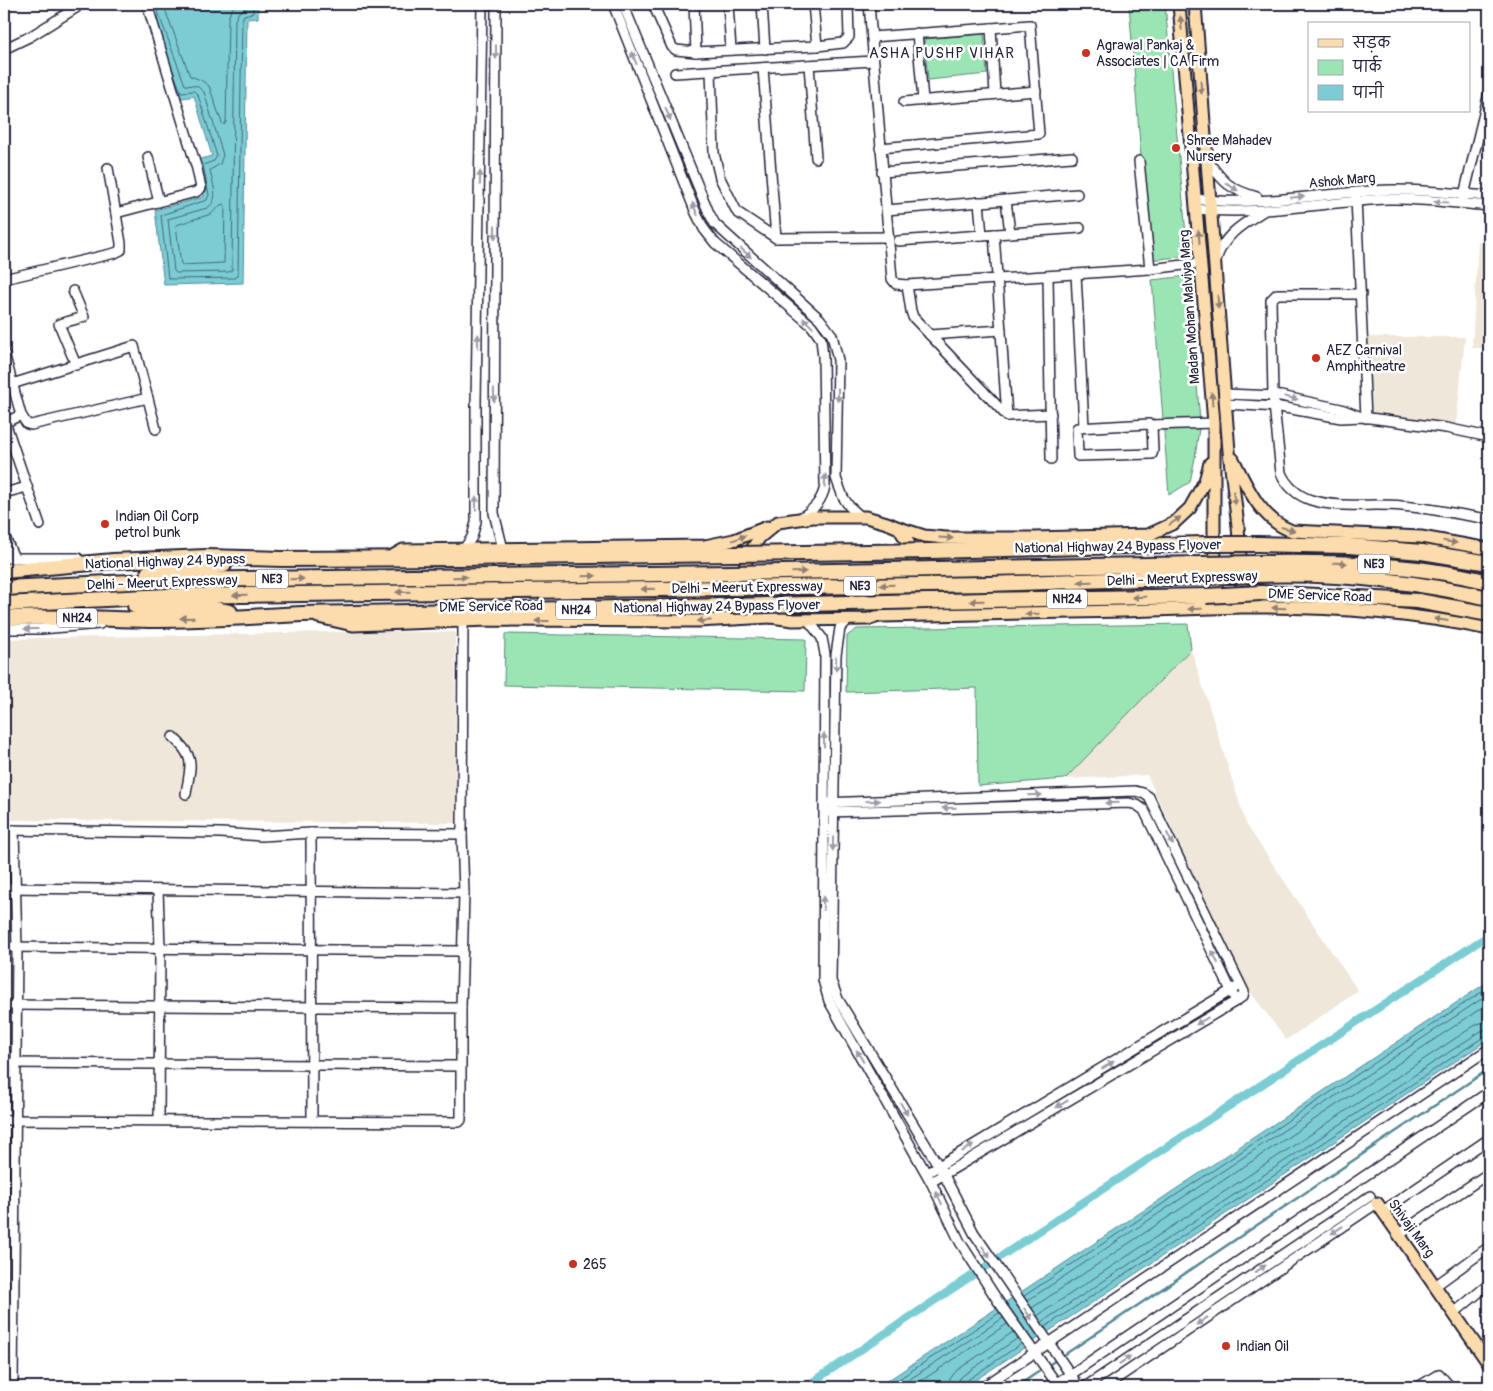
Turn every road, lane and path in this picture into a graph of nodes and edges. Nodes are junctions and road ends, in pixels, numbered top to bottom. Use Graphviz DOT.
graph roads {
  1 [pos="78,4"];
  2 [pos="146,4"];
  3 [pos="482,4"];
  4 [pos="496,4"];
  5 [pos="613,4"];
  6 [pos="623,4"];
  7 [pos="653,4"];
  8 [pos="694,4"];
  9 [pos="728,4"];
  10 [pos="762,4"];
  11 [pos="813,4"];
  12 [pos="848,4"];
  13 [pos="869,4"];
  14 [pos="1179,4"];
  15 [pos="1195,4"];
  16 [pos="991,28"];
  17 [pos="917,33"];
  18 [pos="872,37"];
  19 [pos="817,46"];
  20 [pos="4,49"];
  21 [pos="765,49"];
  22 [pos="731,50"];
  23 [pos="696,52"];
  24 [pos="873,61"];
  25 [pos="809,65"];
  26 [pos="763,68"];
  27 [pos="710,71"];
  28 [pos="675,73"];
  29 [pos="1036,91"];
  30 [pos="1489,93"];
  31 [pos="996,94"];
  32 [pos="923,100"];
  33 [pos="904,102"];
  34 [pos="880,148"];
  35 [pos="148,157"];
  36 [pos="1072,157"];
  37 [pos="816,158"];
  38 [pos="1207,160"];
  39 [pos="1139,161"];
  40 [pos="108,168"];
  41 [pos="882,172"];
  42 [pos="1077,194"];
  43 [pos="1464,194"];
  44 [pos="1489,196"];
  45 [pos="1356,197"];
  46 [pos="1006,200"];
  47 [pos="1267,200"];
  48 [pos="159,202"];
  49 [pos="979,202"];
  50 [pos="1196,204"];
  51 [pos="1461,204"];
  52 [pos="1210,206"];
  53 [pos="1489,206"];
  54 [pos="886,210"];
  55 [pos="1265,210"];
  56 [pos="116,213"];
  57 [pos="1080,228"];
  58 [pos="1010,233"];
  59 [pos="994,234"];
  60 [pos="982,235"];
  61 [pos="888,237"];
  62 [pos="776,238"];
  63 [pos="898,241"];
  64 [pos="1201,263"];
  65 [pos="1215,264"];
  66 [pos="1150,269"];
  67 [pos="1076,274"];
  68 [pos="1048,276"];
  69 [pos="997,278"];
  70 [pos="4,279"];
  71 [pos="907,285"];
  72 [pos="73,291"];
  73 [pos="1360,294"];
  74 [pos="1001,330"];
  75 [pos="930,335"];
  76 [pos="4,353"];
  77 [pos="838,360"];
  78 [pos="76,365"];
  79 [pos="823,365"];
  80 [pos="12,384"];
  81 [pos="1273,395"];
  82 [pos="148,398"];
  83 [pos="1225,399"];
  84 [pos="1274,407"];
  85 [pos="1050,414"];
  86 [pos="21,415"];
  87 [pos="1007,416"];
  88 [pos="1364,418"];
  89 [pos="1214,423"];
  90 [pos="1151,425"];
  91 [pos="1084,427"];
  92 [pos="156,430"];
  93 [pos="1489,437"];
  94 [pos="1214,447"];
  95 [pos="1229,451"];
  96 [pos="1051,459"];
  97 [pos="28,487"];
  98 [pos="4,493"];
  99 [pos="862,517"];
  100 [pos="800,519"];
  101 [pos="1489,519"];
  102 [pos="778,522"];
  103 [pos="40,525"];
  104 [pos="899,528"];
  105 [pos="4,535"];
  106 [pos="503,549"];
  107 [pos="1489,549"];
  108 [pos="461,554"];
  109 [pos="4,558"];
  110 [pos="14,558"];
  111 [pos="386,558"];
  112 [pos="282,559"];
  113 [pos="113,561"];
  114 [pos="1489,563"];
  115 [pos="1257,569"];
  116 [pos="1203,571"];
  117 [pos="4,572"];
  118 [pos="1489,582"];
  119 [pos="540,583"];
  120 [pos="4,588"];
  121 [pos="26,588"];
  122 [pos="1489,598"];
  123 [pos="29,603"];
  124 [pos="4,604"];
  125 [pos="1243,607"];
  126 [pos="1217,608"];
  127 [pos="302,614"];
  128 [pos="1489,614"];
  129 [pos="879,616"];
  130 [pos="253,617"];
  131 [pos="771,617"];
  132 [pos="4,618"];
  133 [pos="849,619"];
  134 [pos="150,620"];
  135 [pos="808,620"];
  136 [pos="463,621"];
  137 [pos="4,629"];
  138 [pos="1489,629"];
  139 [pos="173,737"];
  140 [pos="186,794"];
  141 [pos="824,807"];
  142 [pos="834,807"];
  143 [pos="4,830"];
  144 [pos="14,830"];
  145 [pos="311,833"];
  146 [pos="462,834"];
  147 [pos="4,888"];
  148 [pos="16,889"];
  149 [pos="158,890"];
  150 [pos="312,892"];
  151 [pos="464,893"];
  152 [pos="4,947"];
  153 [pos="17,947"];
  154 [pos="160,948"];
  155 [pos="312,950"];
  156 [pos="462,951"];
  157 [pos="1240,985"];
  158 [pos="1231,991"];
  159 [pos="1236,1001"];
  160 [pos="4,1005"];
  161 [pos="16,1005"];
  162 [pos="160,1006"];
  163 [pos="312,1007"];
  164 [pos="461,1008"];
  165 [pos="1489,1049"];
  166 [pos="4,1063"];
  167 [pos="16,1063"];
  168 [pos="159,1064"];
  169 [pos="312,1065"];
  170 [pos="460,1066"];
  171 [pos="1489,1092"];
  172 [pos="4,1120"];
  173 [pos="15,1120"];
  174 [pos="159,1120"];
  175 [pos="312,1121"];
  176 [pos="1489,1139"];
  177 [pos="938,1166"];
  178 [pos="926,1173"];
  179 [pos="1489,1173"];
  180 [pos="944,1175"];
  181 [pos="4,1181"];
  182 [pos="15,1181"];
  183 [pos="932,1182"];
  184 [pos="1377,1203"];
  185 [pos="1399,1234"];
  186 [pos="1489,1247"];
  187 [pos="1489,1285"];
  188 [pos="1435,1286"];
  189 [pos="1225,1293"];
  190 [pos="4,1300"];
  191 [pos="14,1300"];
  192 [pos="1231,1302"];
  193 [pos="1454,1313"];
  194 [pos="1049,1343"];
  195 [pos="1037,1357"];
  196 [pos="1489,1364"];
  197 [pos="1070,1375"];
  198 [pos="10,1382"];
  199 [pos="1055,1386"];
  200 [pos="1447,1386"];
  201 [pos="983,1387"];
  202 [pos="1079,1387"];
  203 [pos="1085,1387"];
  204 [pos="1104,1387"];
  205 [pos="1418,1387"];
  1 -- 20 [label="street"];
  2 -- 48 [label="street"];
  108 -- 3 [label="street, one-way"];
  4 -- 106 [label="street, one-way"];
  79 -- 5 [label="street, one-way"];
  6 -- 77 [label="street, one-way"];
  7 -- 23 [label="street"];
  8 -- 23 [label="street"];
  9 -- 22 [label="street"];
  10 -- 21 [label="street"];
  11 -- 19 [label="street"];
  12 -- 19 [label="street"];
  13 -- 18 [label="street"];
  50 -- 14 [label="main road, Madan Mohan Malviya Marg, one-way"];
  15 -- 38 [label="main road, Madan Mohan Malviya Marg, one-way"];
  16 -- 17 [label="street"];
  16 -- 29 [label="street"];
  16 -- 31 [label="street"];
  17 -- 18 [label="street"];
  17 -- 32 [label="street"];
  18 -- 24 [label="street"];
  19 -- 21 [label="street"];
  21 -- 22 [label="street"];
  22 -- 23 [label="street"];
  24 -- 25 [label="street"];
  24 -- 34 [label="street"];
  25 -- 26 [label="street"];
  25 -- 37 [label="street"];
  26 -- 27 [label="street"];
  26 -- 62 [label="street"];
  27 -- 28 [label="street"];
  27 -- 62 [label="street"];
  29 -- 31 [label="street"];
  29 -- 34 [label="street"];
  30 -- 43 [label="street"];
  31 -- 32 [label="street"];
  32 -- 33 [label="street"];
  34 -- 41 [label="street"];
  35 -- 48 [label="street"];
  36 -- 41 [label="street"];
  38 -- 47 [label="street, one-way"];
  38 -- 52 [label="main road, Madan Mohan Malviya Marg"];
  39 -- 66 [label="street"];
  40 -- 56 [label="street"];
  41 -- 54 [label="street"];
  42 -- 46 [label="street"];
  43 -- 44 [label="street, Ashok Marg"];
  43 -- 45 [label="street, Ashok Marg"];
  43 -- 51 [label="street"];
  47 -- 45 [label="street, Ashok Marg, one-way"];
  51 -- 45 [label="street, Ashok Marg, one-way"];
  45 -- 55 [label="street, Ashok Marg"];
  45 -- 73 [label="street"];
  46 -- 49 [label="street"];
  46 -- 58 [label="street"];
  47 -- 52 [label="street, Ashok Marg"];
  48 -- 56 [label="street"];
  49 -- 54 [label="street"];
  49 -- 60 [label="street"];
  50 -- 52 [label="street, Ashok Marg"];
  64 -- 50 [label="main road, Madan Mohan Malviya Marg, one-way"];
  51 -- 53 [label="street, Ashok Marg"];
  52 -- 55 [label="street, Ashok Marg"];
  52 -- 65 [label="main road, Madan Mohan Malviya Marg"];
  54 -- 61 [label="street"];
  55 -- 65 [label="street"];
  56 -- 70 [label="street"];
  57 -- 58 [label="street"];
  58 -- 59 [label="street"];
  59 -- 60 [label="street"];
  59 -- 69 [label="street"];
  60 -- 63 [label="street"];
  61 -- 62 [label="street"];
  61 -- 71 [label="street"];
  64 -- 66 [label="street"];
  89 -- 64 [label="main road, Madan Mohan Malviya Marg, one-way"];
  65 -- 83 [label="main road, Madan Mohan Malviya Marg, one-way"];
  66 -- 67 [label="street"];
  67 -- 68 [label="street"];
  67 -- 91 [label="street"];
  68 -- 69 [label="street"];
  68 -- 85 [label="street"];
  69 -- 71 [label="street"];
  69 -- 74 [label="street"];
  71 -- 75 [label="street"];
  72 -- 78 [label="street"];
  73 -- 81 [label="street"];
  73 -- 88 [label="street"];
  74 -- 75 [label="street"];
  74 -- 87 [label="street"];
  75 -- 87 [label="street"];
  76 -- 80 [label="street"];
  77 -- 79 [label="street"];
  77 -- 99 [label="street, one-way"];
  78 -- 80 [label="street"];
  78 -- 82 [label="street"];
  100 -- 79 [label="street, one-way"];
  80 -- 86 [label="street"];
  81 -- 83 [label="street"];
  81 -- 84 [label="street"];
  81 -- 88 [label="street, one-way"];
  82 -- 86 [label="street"];
  82 -- 92 [label="street"];
  83 -- 84 [label="street"];
  83 -- 95 [label="main road, Madan Mohan Malviya Marg"];
  84 -- 88 [label="street"];
  84 -- 101 [label="street"];
  85 -- 87 [label="street"];
  85 -- 96 [label="street"];
  86 -- 97 [label="street"];
  88 -- 93 [label="street"];
  89 -- 90 [label="street"];
  89 -- 94 [label="main road, Madan Mohan Malviya Marg"];
  90 -- 91 [label="street"];
  90 -- 91 [label="street"];
  104 -- 94 [label="main road, one-way"];
  94 -- 126 [label="main road, Madan Mohan Malviya Marg"];
  95 -- 107 [label="main road, one-way"];
  95 -- 125 [label="main road, Madan Mohan Malviya Marg, one-way"];
  97 -- 98 [label="street"];
  97 -- 103 [label="street"];
  99 -- 100 [label="main road"];
  99 -- 104 [label="main road"];
  100 -- 102 [label="main road"];
  106 -- 102 [label="main road, one-way"];
  102 -- 131 [label="main road"];
  104 -- 129 [label="main road"];
  105 -- 110 [label="street"];
  106 -- 108 [label="main road"];
  108 -- 111 [label="highway, National Highway 24 Bypass Flyover"];
  108 -- 114 [label="highway, National Highway 24 Bypass Flyover, bridge"];
  109 -- 110 [label="street"];
  110 -- 113 [label="street"];
  111 -- 112 [label="highway, National Highway 24 Bypass"];
  112 -- 113 [label="highway, National Highway 24 Bypass"];
  112 -- 121 [label="highway"];
  113 -- 117 [label="highway, National Highway 24 Bypass"];
  115 -- 116 [label="highway, Delhi - Meerut Expressway / NE3, bridge"];
  115 -- 118 [label="highway, Delhi - Meerut Expressway / NE3, one-way"];
  115 -- 122 [label="highway, Delhi - Meerut Expressway / NE3"];
  119 -- 116 [label="highway, Delhi - Meerut Expressway / NE3, one-way, bridge"];
  116 -- 119 [label="highway, Delhi - Meerut Expressway / NE3, one-way, bridge"];
  121 -- 119 [label="highway, Delhi - Meerut Expressway / NE3, one-way"];
  119 -- 123 [label="highway, Delhi - Meerut Expressway / NE3, one-way"];
  120 -- 121 [label="highway, Delhi - Meerut Expressway / NE3"];
  123 -- 124 [label="highway, Delhi - Meerut Expressway / NE3"];
  123 -- 130 [label="highway"];
  125 -- 126 [label="main road, DME Service Road"];
  138 -- 125 [label="main road, DME Service Road, one-way"];
  126 -- 129 [label="main road, DME Service Road, one-way"];
  128 -- 127 [label="highway, National Highway 24 Bypass Flyover / NH24, one-way, bridge"];
  127 -- 130 [label="highway, NH24"];
  127 -- 136 [label="main road, DME Service Road"];
  129 -- 133 [label="main road"];
  130 -- 134 [label="highway, one-way"];
  131 -- 135 [label="main road"];
  131 -- 136 [label="main road, DME Service Road, one-way"];
  132 -- 134 [label="highway, NH24"];
  133 -- 135 [label="main road"];
  133 -- 142 [label="street, one-way"];
  134 -- 137 [label="street, one-way"];
  141 -- 135 [label="street, one-way"];
  136 -- 146 [label="street"];
  139 -- 140 [label="street"];
  141 -- 142 [label="street"];
  178 -- 141 [label="street, one-way"];
  142 -- 157 [label="street, one-way"];
  158 -- 142 [label="street, one-way"];
  142 -- 177 [label="street, one-way"];
  143 -- 144 [label="street"];
  144 -- 145 [label="street"];
  144 -- 148 [label="street"];
  145 -- 146 [label="street"];
  145 -- 150 [label="street"];
  146 -- 151 [label="street"];
  147 -- 148 [label="street"];
  148 -- 149 [label="street"];
  148 -- 153 [label="street"];
  149 -- 150 [label="street"];
  149 -- 154 [label="street"];
  150 -- 151 [label="street"];
  150 -- 155 [label="street"];
  151 -- 156 [label="street"];
  152 -- 153 [label="street"];
  153 -- 154 [label="street"];
  153 -- 161 [label="street"];
  154 -- 155 [label="street"];
  154 -- 162 [label="street"];
  155 -- 156 [label="street"];
  155 -- 163 [label="street"];
  156 -- 164 [label="street"];
  157 -- 158 [label="street"];
  157 -- 159 [label="street"];
  158 -- 159 [label="street"];
  177 -- 158 [label="street, one-way"];
  159 -- 180 [label="street, one-way"];
  160 -- 161 [label="street"];
  161 -- 162 [label="street"];
  161 -- 167 [label="street"];
  162 -- 163 [label="street"];
  162 -- 168 [label="street"];
  163 -- 164 [label="street"];
  163 -- 169 [label="street"];
  164 -- 170 [label="street"];
  165 -- 194 [label="street"];
  166 -- 167 [label="street"];
  167 -- 168 [label="street"];
  167 -- 173 [label="street"];
  168 -- 169 [label="street"];
  168 -- 174 [label="street"];
  169 -- 170 [label="street"];
  169 -- 175 [label="street"];
  170 -- 175 [label="street"];
  171 -- 197 [label="street"];
  172 -- 173 [label="street"];
  173 -- 174 [label="street"];
  173 -- 182 [label="street"];
  174 -- 175 [label="street"];
  176 -- 184 [label="street"];
  177 -- 178 [label="street"];
  177 -- 180 [label="street"];
  178 -- 183 [label="street"];
  179 -- 185 [label="street"];
  180 -- 183 [label="street"];
  180 -- 194 [label="street, one-way"];
  181 -- 182 [label="street"];
  182 -- 191 [label="street"];
  195 -- 183 [label="street, one-way"];
  184 -- 185 [label="main road, Shivaji Marg"];
  189 -- 184 [label="street, Shivaji Marg, one-way"];
  184 -- 192 [label="street, Shivaji Marg, one-way"];
  185 -- 188 [label="main road, Shivaji Marg"];
  186 -- 188 [label="street"];
  187 -- 193 [label="street"];
  188 -- 193 [label="main road, Shivaji Marg"];
  189 -- 192 [label="street"];
  203 -- 189 [label="street, Shivaji Marg, one-way"];
  190 -- 191 [label="street"];
  191 -- 198 [label="street"];
  192 -- 204 [label="street, Shivaji Marg, one-way"];
  193 -- 196 [label="main road, Shivaji Marg"];
  194 -- 195 [label="street"];
  194 -- 197 [label="street"];
  195 -- 199 [label="street"];
  195 -- 201 [label="street"];
  197 -- 199 [label="street"];
  197 -- 202 [label="street"];
  200 -- 205 [label="street"];
}
